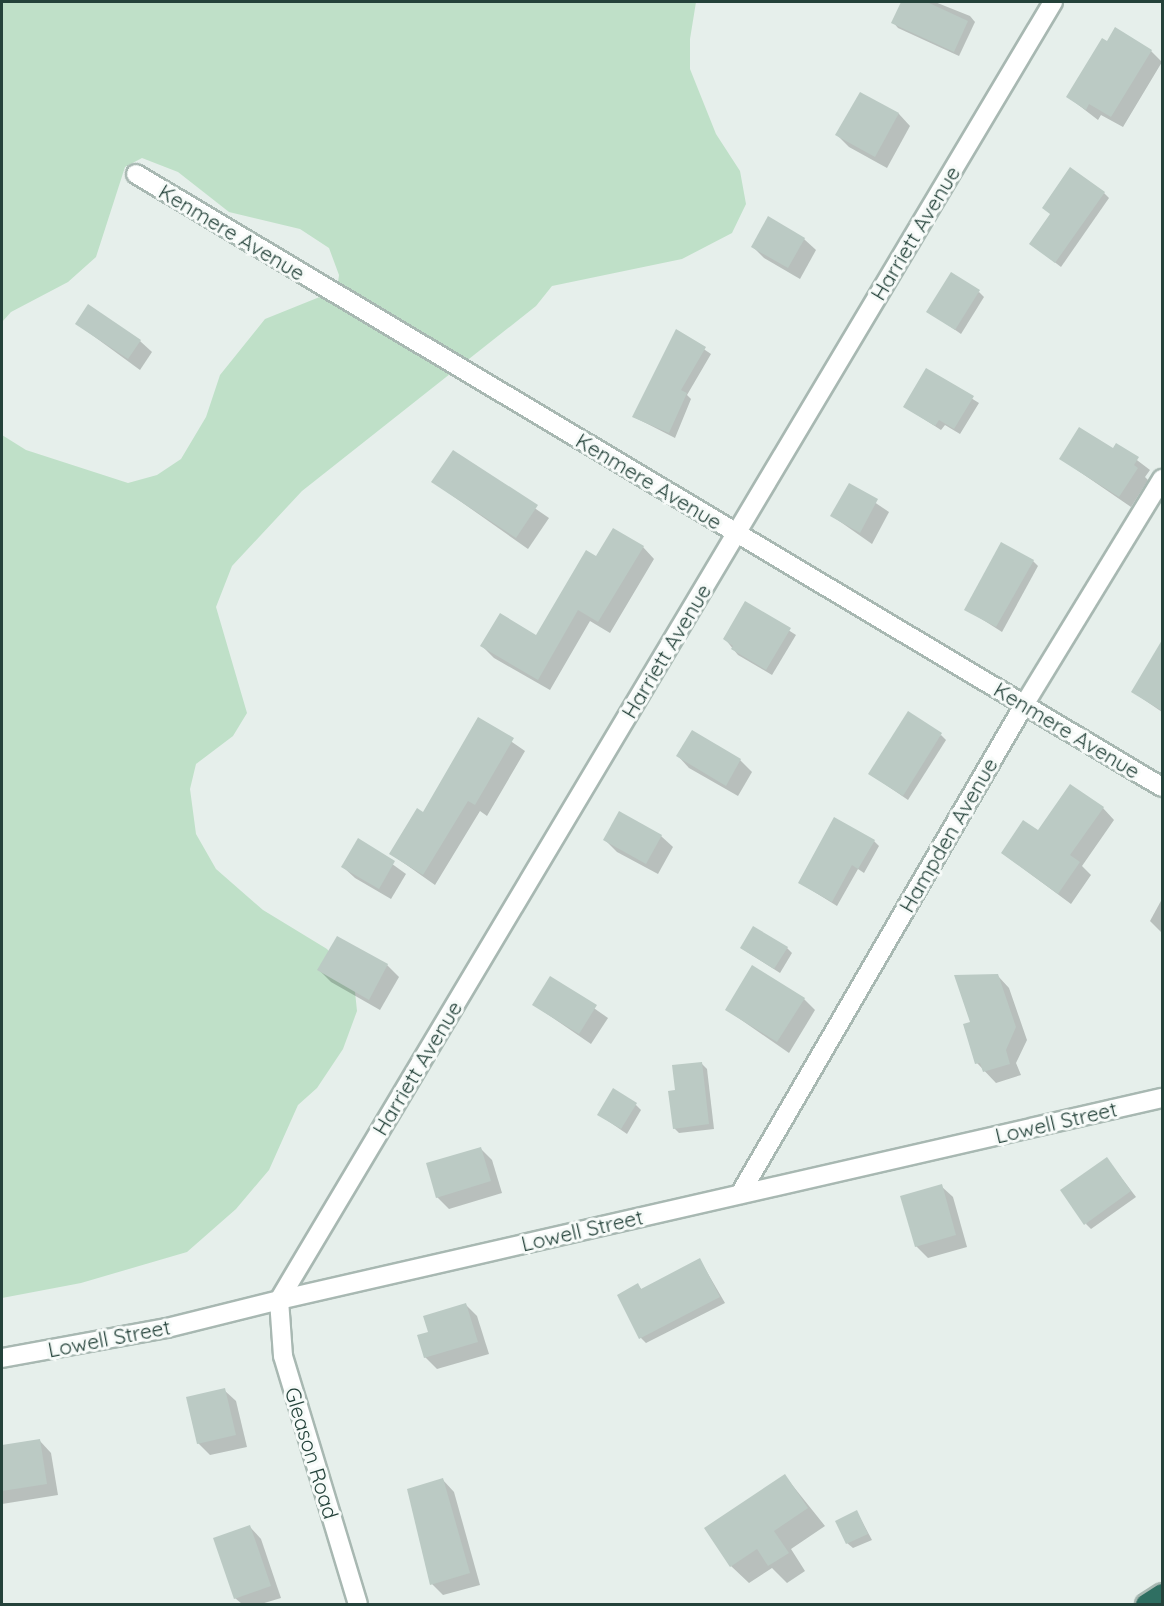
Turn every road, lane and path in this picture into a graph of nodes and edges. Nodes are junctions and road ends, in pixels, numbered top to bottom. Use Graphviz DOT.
graph roads {
  1 [pos="1053,2"];
  2 [pos="136,174"];
  3 [pos="1162,479"];
  4 [pos="736,534"];
  5 [pos="1024,705"];
  6 [pos="1162,787"];
  7 [pos="1162,1098"];
  8 [pos="740,1194"];
  9 [pos="279,1300"];
  10 [pos="2,1358"];
  11 [pos="1162,1593"];
  12 [pos="358,1605"];
  13 [pos="1145,1605"];
  1 -- 4 [label="street, Harriett Avenue"];
  2 -- 4 [label="street, Kenmere Avenue"];
  3 -- 5 [label="street, Hampden Avenue"];
  4 -- 5 [label="street, Kenmere Avenue"];
  4 -- 9 [label="street, Harriett Avenue"];
  5 -- 6 [label="street, Kenmere Avenue"];
  5 -- 8 [label="street, Hampden Avenue"];
  7 -- 8 [label="street, Lowell Street"];
  8 -- 9 [label="street, Lowell Street"];
  9 -- 10 [label="street, Lowell Street"];
  9 -- 12 [label="street, Gleason Road"];
  11 -- 13 [label="highway"];
}
